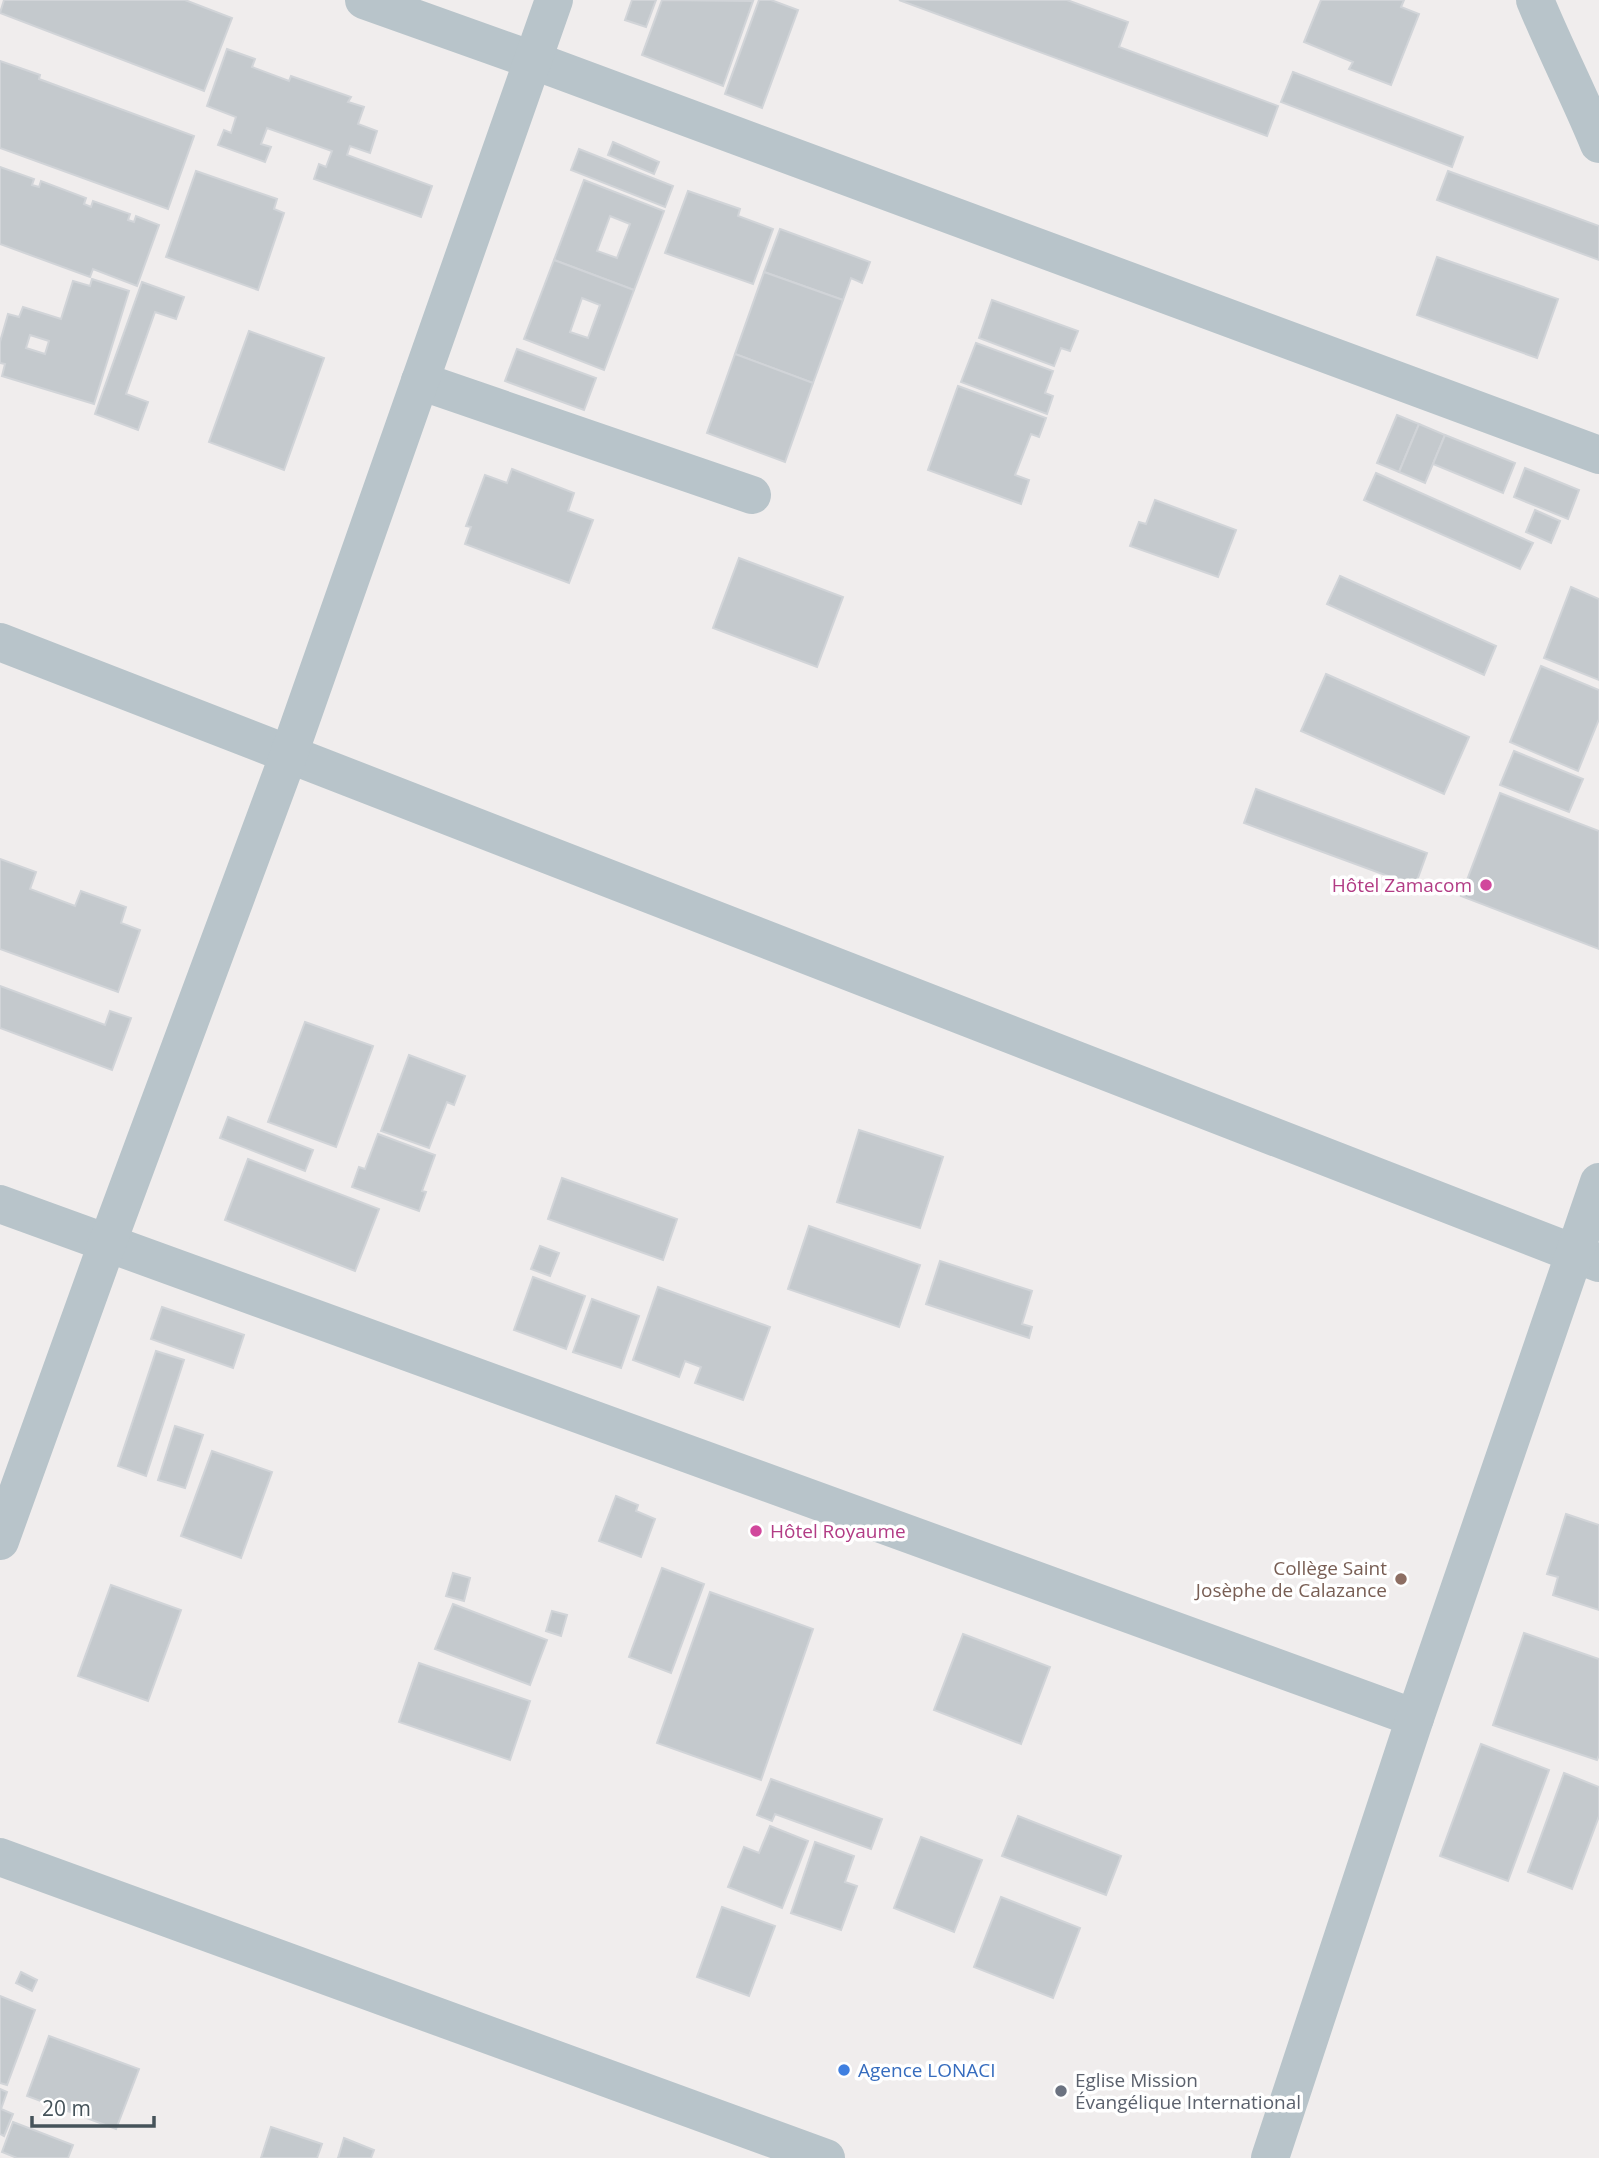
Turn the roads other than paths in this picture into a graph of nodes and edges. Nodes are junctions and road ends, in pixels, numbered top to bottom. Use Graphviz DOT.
graph roads {
  1 [pos="364,0"];
  2 [pos="554,0"];
  3 [pos="1535,0"];
  4 [pos="532,60"];
  5 [pos="1599,144"];
  6 [pos="419,381"];
  7 [pos="1599,455"];
  8 [pos="752,495"];
  9 [pos="0,642"];
  10 [pos="289,754"];
  11 [pos="1599,1182"];
  12 [pos="0,1203"];
  13 [pos="107,1244"];
  14 [pos="1586,1259"];
  15 [pos="0,1541"];
  16 [pos="1415,1718"];
  17 [pos="0,1857"];
  18 [pos="826,2158"];
  19 [pos="1270,2158"];
  1 -- 4 [label="street"];
  2 -- 4 [label="street"];
  3 -- 5 [label="street"];
  4 -- 6 [label="street"];
  4 -- 7 [label="street"];
  6 -- 8 [label="street"];
  6 -- 10 [label="street"];
  9 -- 10 [label="street"];
  10 -- 13 [label="street"];
  10 -- 14 [label="street"];
  11 -- 14 [label="street"];
  12 -- 13 [label="street"];
  13 -- 15 [label="street"];
  13 -- 16 [label="street"];
  14 -- 16 [label="street"];
  16 -- 19 [label="street"];
  17 -- 18 [label="street"];
}
